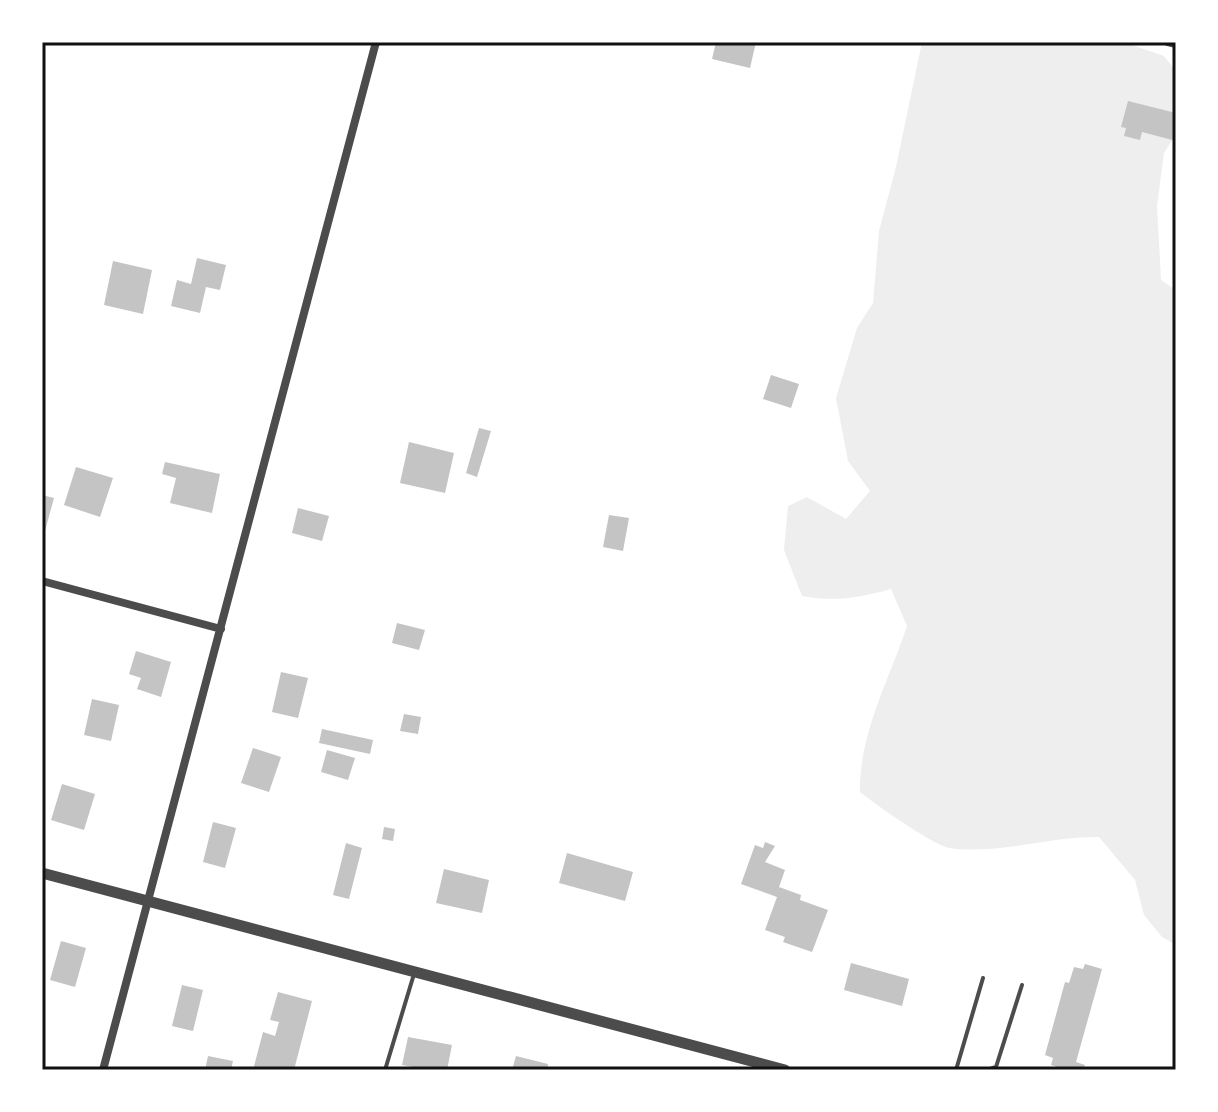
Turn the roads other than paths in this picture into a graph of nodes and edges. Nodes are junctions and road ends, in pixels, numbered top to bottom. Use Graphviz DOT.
graph roads {
  1 [pos="376,42"];
  2 [pos="1168,42"];
  3 [pos="1176,44"];
  4 [pos="42,581"];
  5 [pos="221,629"];
  6 [pos="42,873"];
  7 [pos="148,902"];
  8 [pos="415,972"];
  9 [pos="983,978"];
  10 [pos="1022,985"];
  11 [pos="103,1070"];
  12 [pos="385,1070"];
  13 [pos="785,1070"];
  14 [pos="956,1070"];
  15 [pos="987,1070"];
  1 -- 5 [label="street"];
  2 -- 3 [label="street"];
  4 -- 5 [label="street"];
  5 -- 7 [label="street"];
  6 -- 7 [label="street"];
  7 -- 8 [label="street"];
  7 -- 11 [label="street"];
  8 -- 12 [label="lane"];
  8 -- 13 [label="street"];
  9 -- 14 [label="lane"];
  10 -- 15 [label="lane"];
}
